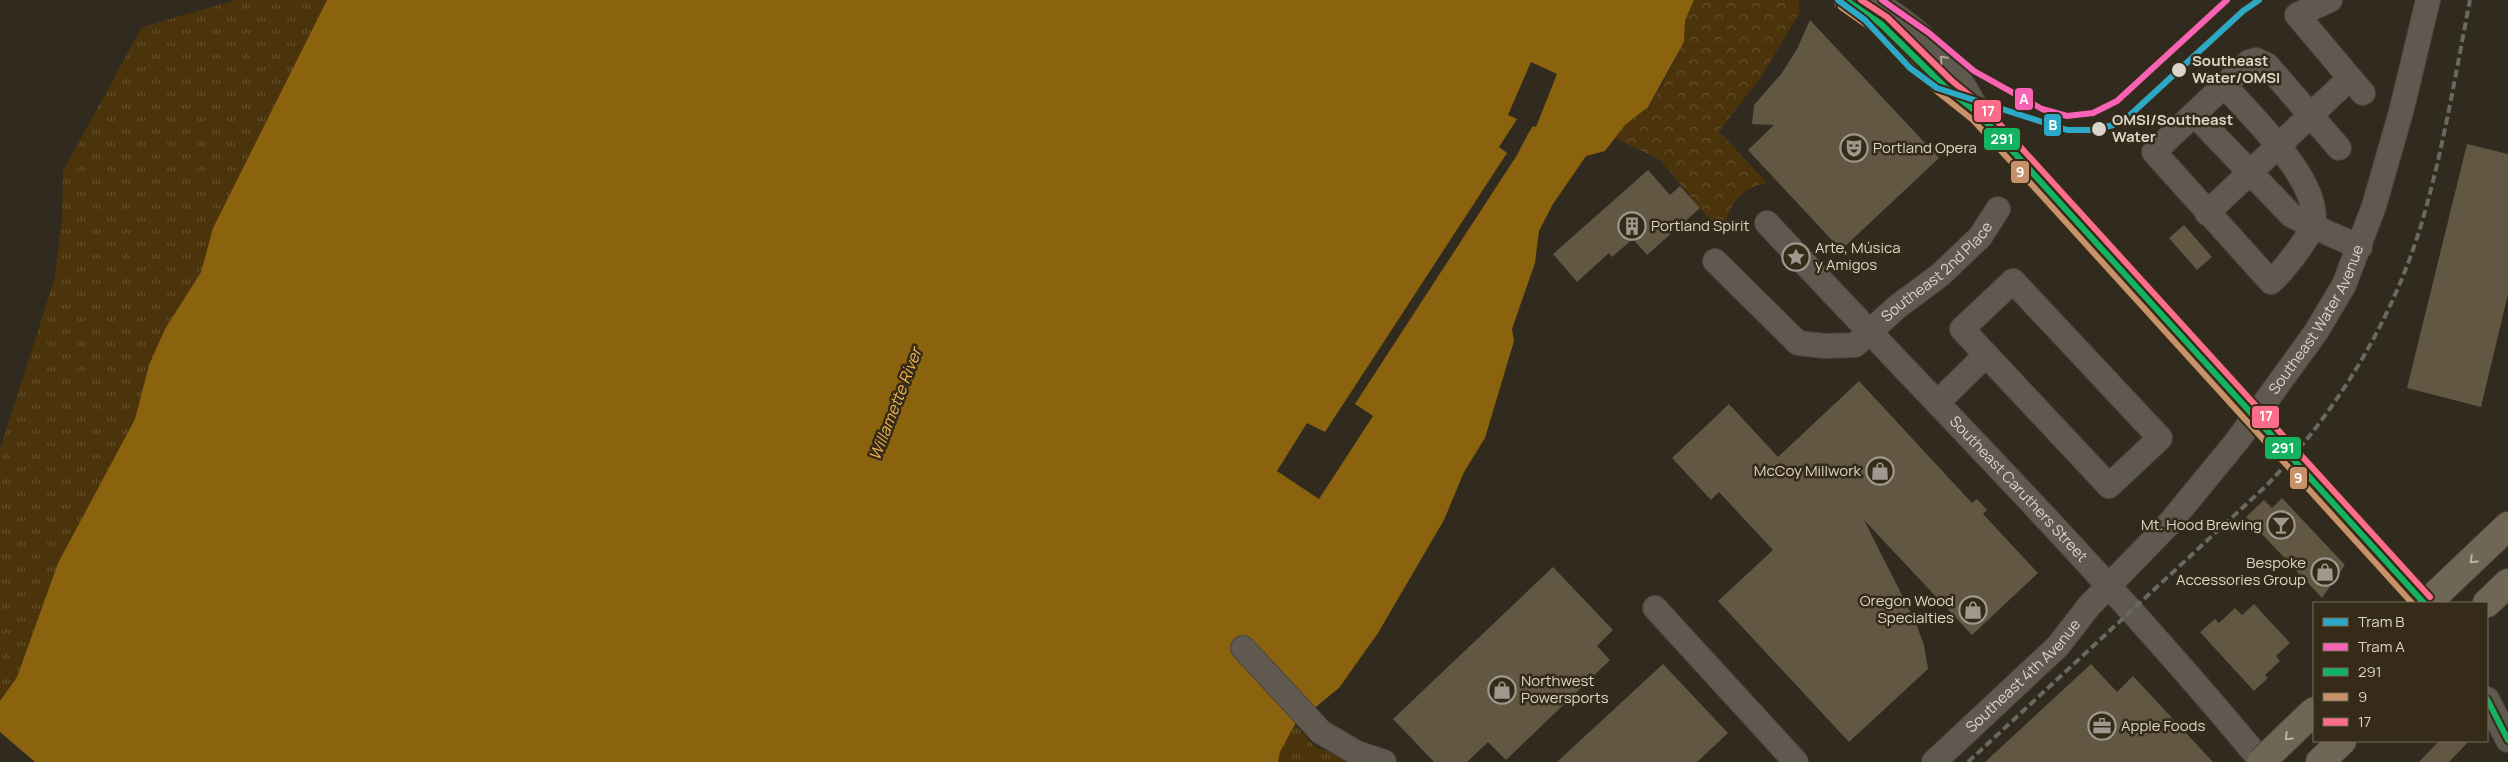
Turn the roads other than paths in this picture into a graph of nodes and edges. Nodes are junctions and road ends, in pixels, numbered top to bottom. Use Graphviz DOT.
graph roads {
  1 [pos="1846,0"];
  2 [pos="1871,0"];
  3 [pos="2330,0"];
  4 [pos="2428,0"];
  5 [pos="2224,85"];
  6 [pos="1980,114"];
  7 [pos="2194,114"];
  8 [pos="2311,115"];
  9 [pos="2278,146"];
  10 [pos="2339,148"];
  11 [pos="2250,172"];
  12 [pos="1998,209"];
  13 [pos="2207,212"];
  14 [pos="1767,223"];
  15 [pos="2312,226"];
  16 [pos="2360,247"];
  17 [pos="1715,261"];
  18 [pos="1870,332"];
  19 [pos="1982,350"];
  20 [pos="1934,398"];
  21 [pos="2254,418"];
  22 [pos="2508,526"];
  23 [pos="2508,583"];
  24 [pos="2108,588"];
  25 [pos="2425,602"];
  26 [pos="2427,602"];
  27 [pos="2488,602"];
  28 [pos="1654,608"];
  29 [pos="1243,648"];
  30 [pos="2488,683"];
  31 [pos="2488,701"];
  32 [pos="2313,712"];
  33 [pos="2508,712"];
  34 [pos="2508,740"];
  35 [pos="2341,742"];
  36 [pos="1384,762"];
  37 [pos="1796,762"];
  38 [pos="1934,762"];
  39 [pos="2262,762"];
  40 [pos="2320,762"];
  1 -- 6 [label="street"];
  6 -- 2 [label="street, one-way"];
  3 -- 8 [label="street"];
  4 -- 16 [label="street, Southeast Water Avenue"];
  5 -- 7 [label="street"];
  5 -- 8 [label="street"];
  5 -- 9 [label="street"];
  6 -- 21 [label="street"];
  7 -- 11 [label="street"];
  7 -- 13 [label="street"];
  8 -- 9 [label="street"];
  8 -- 10 [label="street"];
  9 -- 11 [label="street"];
  9 -- 15 [label="street"];
  11 -- 13 [label="street"];
  11 -- 15 [label="street"];
  12 -- 18 [label="street, Southeast 2nd Place"];
  13 -- 15 [label="street"];
  14 -- 18 [label="street, Southeast Caruthers Street"];
  15 -- 16 [label="street"];
  16 -- 21 [label="street, Southeast Water Avenue"];
  17 -- 18 [label="street, Southeast 2nd Place"];
  18 -- 20 [label="street, Southeast Caruthers Street"];
  19 -- 19 [label="street"];
  19 -- 20 [label="street"];
  20 -- 24 [label="street, Southeast Caruthers Street"];
  21 -- 24 [label="street, Southeast Water Avenue"];
  21 -- 25 [label="street"];
  22 -- 26 [label="highway, one-way"];
  23 -- 27 [label="highway"];
  24 -- 38 [label="street, Southeast 4th Avenue"];
  24 -- 39 [label="street, Southeast Caruthers Street"];
  28 -- 37 [label="street"];
  29 -- 36 [label="street"];
  30 -- 33 [label="street"];
  31 -- 34 [label="street"];
  32 -- 39 [label="highway, one-way, bridge"];
  35 -- 40 [label="highway"];
}
